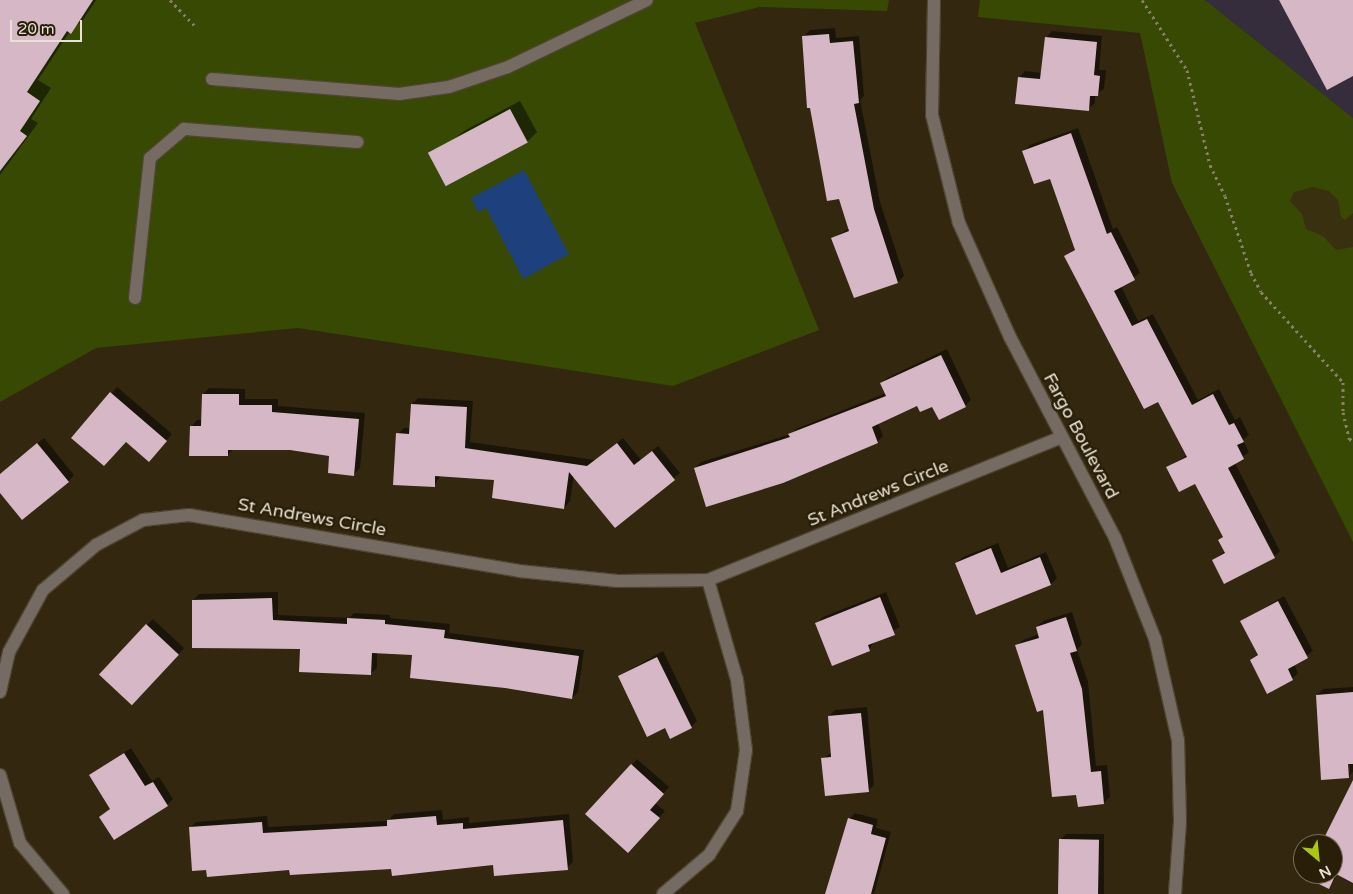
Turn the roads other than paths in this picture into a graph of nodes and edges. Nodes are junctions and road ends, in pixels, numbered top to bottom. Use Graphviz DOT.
graph roads {
  1 [pos="647,0"];
  2 [pos="934,0"];
  3 [pos="212,79"];
  4 [pos="358,142"];
  5 [pos="135,298"];
  6 [pos="1060,438"];
  7 [pos="708,580"];
  8 [pos="0,692"];
  9 [pos="0,775"];
  10 [pos="63,894"];
  11 [pos="664,894"];
  12 [pos="1175,894"];
  1 -- 3 [label="street"];
  2 -- 6 [label="street, Fargo Boulevard"];
  4 -- 5 [label="street"];
  6 -- 7 [label="street, St Andrews Circle"];
  6 -- 12 [label="street, Fargo Boulevard"];
  7 -- 8 [label="street, St Andrews Circle"];
  7 -- 11 [label="street"];
  9 -- 10 [label="street"];
}
